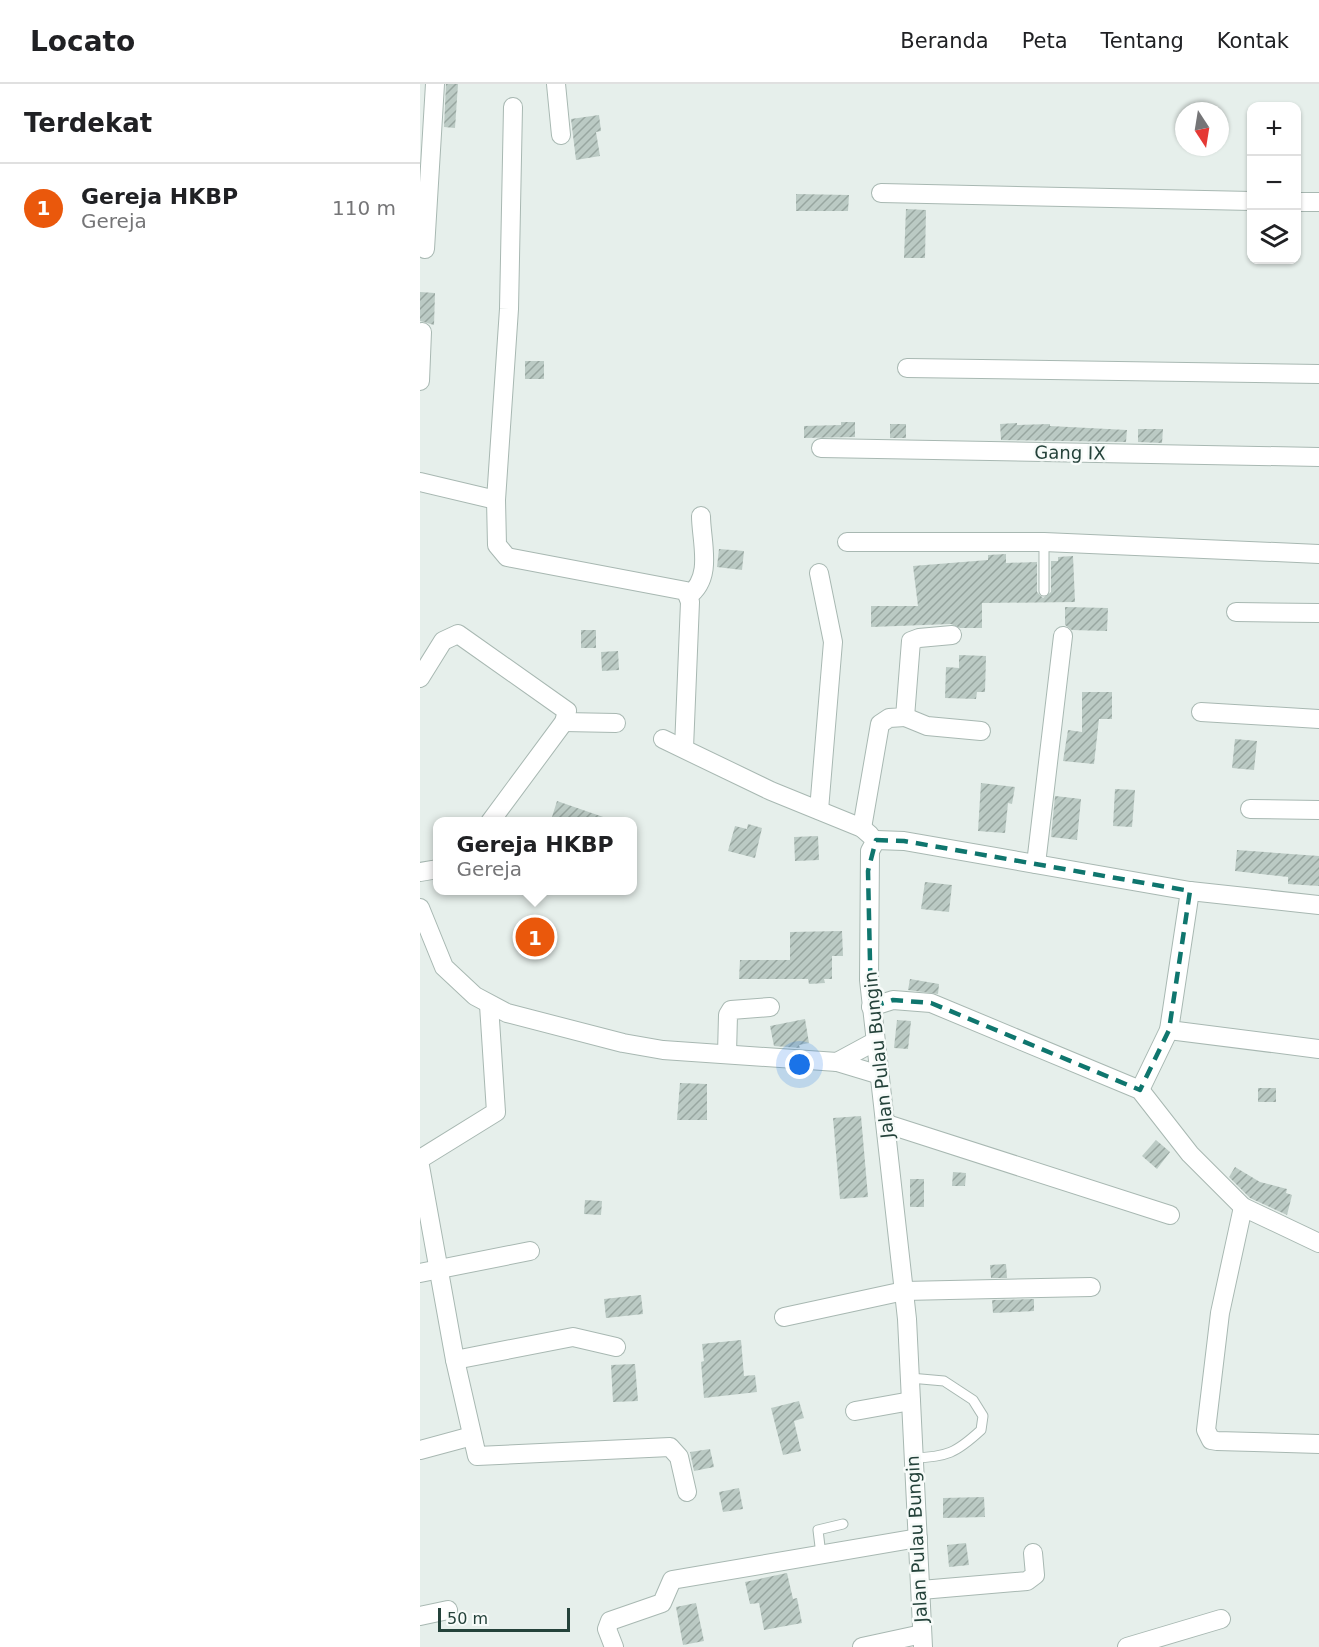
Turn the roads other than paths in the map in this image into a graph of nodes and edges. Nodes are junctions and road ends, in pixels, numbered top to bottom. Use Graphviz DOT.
graph roads {
  1 [pos="435,84"];
  2 [pos="556,84"];
  3 [pos="513,107"];
  4 [pos="561,135"];
  5 [pos="880,193"];
  6 [pos="1247,201"];
  7 [pos="1301,202"];
  8 [pos="1319,202"];
  9 [pos="425,249"];
  10 [pos="422,332"];
  11 [pos="907,368"];
  12 [pos="1319,374"];
  13 [pos="420,381"];
  14 [pos="821,448"];
  15 [pos="1319,457"];
  16 [pos="420,482"];
  17 [pos="496,500"];
  18 [pos="700,516"];
  19 [pos="847,542"];
  20 [pos="1044,542"];
  21 [pos="1319,554"];
  22 [pos="819,573"];
  23 [pos="1044,591"];
  24 [pos="688,596"];
  25 [pos="1236,612"];
  26 [pos="1319,613"];
  27 [pos="952,635"];
  28 [pos="1063,636"];
  29 [pos="420,678"];
  30 [pos="1201,712"];
  31 [pos="905,717"];
  32 [pos="1319,719"];
  33 [pos="564,722"];
  34 [pos="616,723"];
  35 [pos="981,731"];
  36 [pos="663,739"];
  37 [pos="684,748"];
  38 [pos="1250,809"];
  39 [pos="819,810"];
  40 [pos="1319,810"];
  41 [pos="494,817"];
  42 [pos="869,834"];
  43 [pos="1036,864"];
  44 [pos="1190,891"];
  45 [pos="1319,905"];
  46 [pos="420,908"];
  47 [pos="871,1004"];
  48 [pos="489,1005"];
  49 [pos="770,1007"];
  50 [pos="1169,1030"];
  51 [pos="727,1038"];
  52 [pos="874,1042"];
  53 [pos="1319,1049"];
  54 [pos="837,1062"];
  55 [pos="880,1075"];
  56 [pos="1140,1090"];
  57 [pos="887,1124"];
  58 [pos="420,1159"];
  59 [pos="420,1166"];
  60 [pos="1243,1207"];
  61 [pos="1170,1215"];
  62 [pos="1319,1243"];
  63 [pos="530,1251"];
  64 [pos="439,1269"];
  65 [pos="420,1273"];
  66 [pos="1091,1287"];
  67 [pos="904,1291"];
  68 [pos="784,1317"];
  69 [pos="615,1347"];
  70 [pos="454,1360"];
  71 [pos="910,1378"];
  72 [pos="911,1401"];
  73 [pos="855,1411"];
  74 [pos="472,1436"];
  75 [pos="1319,1444"];
  76 [pos="420,1450"];
  77 [pos="913,1458"];
  78 [pos="687,1491"];
  79 [pos="843,1524"];
  80 [pos="918,1538"];
  81 [pos="1033,1553"];
  82 [pos="821,1555"];
  83 [pos="921,1590"];
  84 [pos="448,1610"];
  85 [pos="420,1616"];
  86 [pos="1221,1619"];
  87 [pos="922,1641"];
  88 [pos="614,1647"];
  89 [pos="862,1647"];
  90 [pos="1127,1647"];
  1 -- 9 [label="street"];
  2 -- 4 [label="street"];
  3 -- 17 [label="street"];
  5 -- 6 [label="street"];
  7 -- 8 [label="street"];
  10 -- 13 [label="street"];
  11 -- 12 [label="street"];
  14 -- 15 [label="street, Gang IX"];
  16 -- 17 [label="street"];
  17 -- 24 [label="street"];
  18 -- 24 [label="street"];
  19 -- 20 [label="street"];
  20 -- 21 [label="street"];
  20 -- 23 [label="lane"];
  22 -- 39 [label="street"];
  24 -- 37 [label="street"];
  25 -- 26 [label="street"];
  27 -- 31 [label="street"];
  28 -- 43 [label="street"];
  29 -- 33 [label="street"];
  30 -- 32 [label="street"];
  31 -- 35 [label="street"];
  31 -- 42 [label="street, Jalan Pulau Bungin"];
  33 -- 34 [label="street"];
  33 -- 41 [label="street"];
  36 -- 37 [label="street"];
  37 -- 39 [label="street"];
  38 -- 40 [label="street"];
  39 -- 42 [label="street"];
  42 -- 43 [label="street"];
  42 -- 47 [label="street, Jalan Pulau Bungin"];
  43 -- 44 [label="street"];
  44 -- 45 [label="street"];
  44 -- 50 [label="street"];
  46 -- 48 [label="street"];
  47 -- 52 [label="street, Jalan Pulau Bungin"];
  47 -- 56 [label="street"];
  48 -- 51 [label="street"];
  48 -- 58 [label="street"];
  49 -- 51 [label="street"];
  50 -- 53 [label="street"];
  50 -- 56 [label="street"];
  51 -- 54 [label="street"];
  52 -- 54 [label="street"];
  52 -- 55 [label="street, Jalan Pulau Bungin"];
  54 -- 55 [label="street"];
  55 -- 57 [label="street, Jalan Pulau Bungin"];
  56 -- 60 [label="street"];
  57 -- 61 [label="street"];
  57 -- 67 [label="street, Jalan Pulau Bungin"];
  59 -- 64 [label="street"];
  60 -- 62 [label="street"];
  60 -- 75 [label="street"];
  63 -- 64 [label="street"];
  64 -- 65 [label="street"];
  64 -- 70 [label="street"];
  66 -- 67 [label="street"];
  67 -- 68 [label="street"];
  67 -- 71 [label="street, Jalan Pulau Bungin"];
  69 -- 70 [label="street"];
  70 -- 74 [label="street"];
  71 -- 72 [label="street, Jalan Pulau Bungin"];
  71 -- 77 [label="lane"];
  72 -- 73 [label="street"];
  72 -- 77 [label="street, Jalan Pulau Bungin"];
  74 -- 76 [label="street"];
  74 -- 78 [label="street"];
  77 -- 80 [label="street, Jalan Pulau Bungin"];
  79 -- 82 [label="lane"];
  80 -- 82 [label="street"];
  80 -- 83 [label="street, Jalan Pulau Bungin"];
  81 -- 83 [label="street"];
  82 -- 88 [label="street"];
  83 -- 87 [label="street, Jalan Pulau Bungin"];
  84 -- 85 [label="street"];
  86 -- 90 [label="street"];
  87 -- 89 [label="street"];
}
